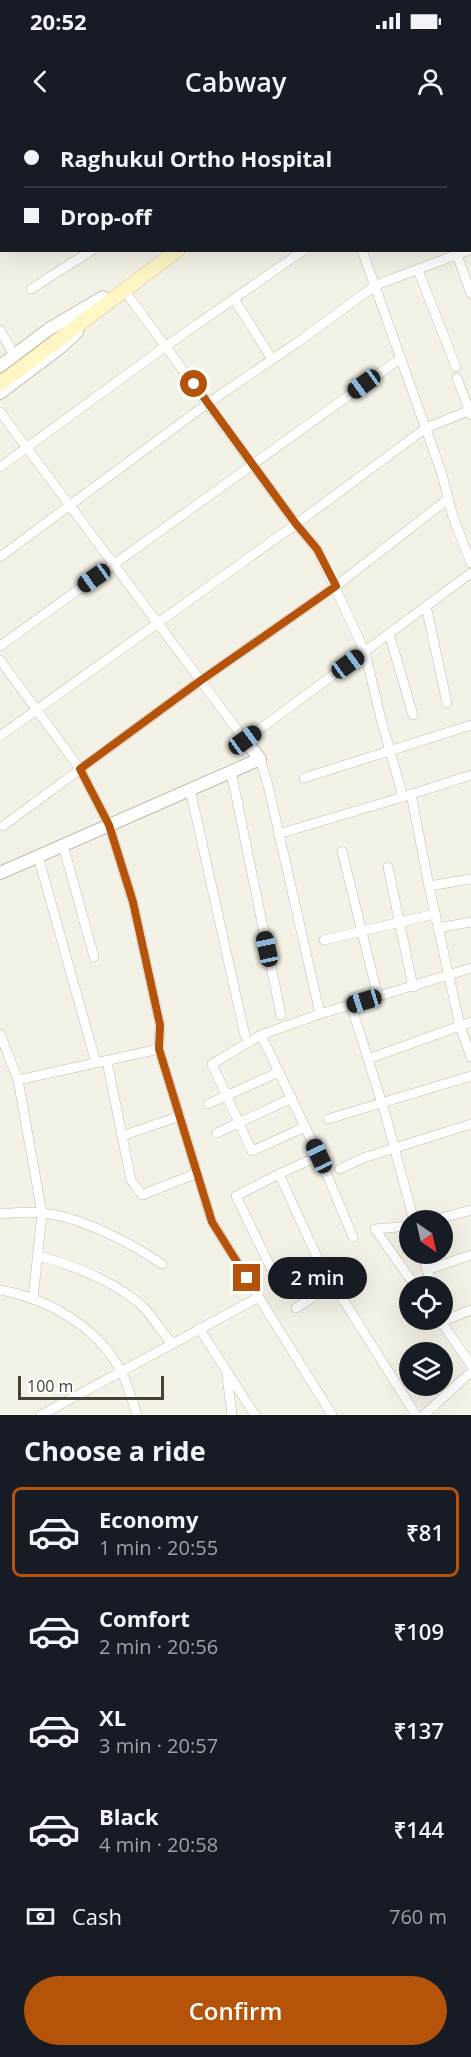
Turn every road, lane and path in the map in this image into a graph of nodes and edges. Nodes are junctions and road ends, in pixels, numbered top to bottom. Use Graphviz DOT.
graph roads {
  1 [pos="89,252"];
  2 [pos="165,252"];
  3 [pos="175,252"];
  4 [pos="301,252"];
  5 [pos="363,252"];
  6 [pos="465,252"];
  7 [pos="457,255"];
  8 [pos="418,270"];
  9 [pos="376,285"];
  10 [pos="31,289"];
  11 [pos="124,290"];
  12 [pos="471,294"];
  13 [pos="234,299"];
  14 [pos="106,300"];
  15 [pos="0,330"];
  16 [pos="58,334"];
  17 [pos="166,346"];
  18 [pos="14,355"];
  19 [pos="401,358"];
  20 [pos="272,359"];
  21 [pos="0,366"];
  22 [pos="456,367"];
  23 [pos="0,376"];
  24 [pos="457,378"];
  25 [pos="0,384"];
  26 [pos="0,393"];
  27 [pos="208,403"];
  28 [pos="0,412"];
  29 [pos="471,412"];
  30 [pos="426,428"];
  31 [pos="27,448"];
  32 [pos="252,464"];
  33 [pos="0,467"];
  34 [pos="448,499"];
  35 [pos="70,507"];
  36 [pos="296,524"];
  37 [pos="0,557"];
  38 [pos="471,563"];
  39 [pos="113,565"];
  40 [pos="471,573"];
  41 [pos="336,586"];
  42 [pos="426,606"];
  43 [pos="156,622"];
  44 [pos="389,633"];
  45 [pos="0,646"];
  46 [pos="365,652"];
  47 [pos="0,660"];
  48 [pos="200,681"];
  49 [pos="447,703"];
  50 [pos="36,710"];
  51 [pos="413,715"];
  52 [pos="471,725"];
  53 [pos="0,736"];
  54 [pos="245,740"];
  55 [pos="391,751"];
  56 [pos="260,759"];
  57 [pos="80,769"];
  58 [pos="231,771"];
  59 [pos="471,775"];
  60 [pos="304,778"];
  61 [pos="190,789"];
  62 [pos="407,796"];
  63 [pos="109,825"];
  64 [pos="3,826"];
  65 [pos="278,834"];
  66 [pos="63,845"];
  67 [pos="342,851"];
  68 [pos="38,856"];
  69 [pos="388,867"];
  70 [pos="0,873"];
  71 [pos="471,879"];
  72 [pos="429,886"];
  73 [pos="435,914"];
  74 [pos="471,921"];
  75 [pos="399,922"];
  76 [pos="438,928"];
  77 [pos="362,932"];
  78 [pos="324,940"];
  79 [pos="94,957"];
  80 [pos="471,968"];
  81 [pos="450,974"];
  82 [pos="413,987"];
  83 [pos="378,997"];
  84 [pos="351,1005"];
  85 [pos="320,1014"];
  86 [pos="281,1015"];
  87 [pos="471,1022"];
  88 [pos="460,1026"];
  89 [pos="0,1034"];
  90 [pos="261,1035"];
  91 [pos="245,1036"];
  92 [pos="159,1049"];
  93 [pos="471,1057"];
  94 [pos="368,1059"];
  95 [pos="107,1061"];
  96 [pos="96,1064"];
  97 [pos="279,1072"];
  98 [pos="471,1076"];
  99 [pos="18,1080"];
  100 [pos="227,1096"];
  101 [pos="292,1098"];
  102 [pos="381,1101"];
  103 [pos="208,1104"];
  104 [pos="180,1116"];
  105 [pos="328,1119"];
  106 [pos="239,1123"];
  107 [pos="471,1124"];
  108 [pos="305,1127"];
  109 [pos="217,1133"];
  110 [pos="122,1136"];
  111 [pos="395,1148"];
  112 [pos="319,1156"];
  113 [pos="340,1169"];
  114 [pos="197,1173"];
  115 [pos="279,1174"];
  116 [pos="411,1210"];
  117 [pos="471,1210"];
  118 [pos="42,1213"];
  119 [pos="0,1214"];
  120 [pos="453,1215"];
  121 [pos="399,1227"];
  122 [pos="353,1237"];
  123 [pos="38,1256"];
  124 [pos="471,1256"];
  125 [pos="317,1257"];
  126 [pos="399,1262"];
  127 [pos="162,1264"];
  128 [pos="426,1264"];
  129 [pos="271,1268"];
  130 [pos="427,1270"];
  131 [pos="325,1271"];
  132 [pos="429,1276"];
  133 [pos="333,1284"];
  134 [pos="0,1290"];
  135 [pos="259,1297"];
  136 [pos="33,1299"];
  137 [pos="296,1308"];
  138 [pos="471,1310"];
  139 [pos="453,1316"];
  140 [pos="200,1328"];
  141 [pos="448,1330"];
  142 [pos="172,1344"];
  143 [pos="467,1353"];
  144 [pos="471,1365"];
  145 [pos="121,1372"];
  146 [pos="471,1372"];
  147 [pos="227,1374"];
  148 [pos="41,1415"];
  149 [pos="137,1415"];
  150 [pos="232,1415"];
  151 [pos="255,1415"];
  152 [pos="332,1415"];
  153 [pos="416,1415"];
  154 [pos="424,1415"];
  1 -- 10 [label="street"];
  2 -- 14 [label="main road"];
  3 -- 11 [label="main road"];
  4 -- 13 [label="street"];
  5 -- 9 [label="street"];
  6 -- 7 [label="street"];
  7 -- 8 [label="street"];
  7 -- 12 [label="street"];
  8 -- 9 [label="street"];
  8 -- 22 [label="street"];
  9 -- 19 [label="street"];
  9 -- 20 [label="street"];
  11 -- 14 [label="main road"];
  11 -- 17 [label="street"];
  13 -- 17 [label="street"];
  13 -- 20 [label="street"];
  14 -- 16 [label="main road"];
  14 -- 18 [label="street"];
  14 -- 26 [label="street"];
  15 -- 18 [label="street"];
  16 -- 23 [label="main road"];
  16 -- 25 [label="main road"];
  17 -- 27 [label="street"];
  17 -- 31 [label="street"];
  18 -- 21 [label="street"];
  19 -- 30 [label="street"];
  19 -- 32 [label="street"];
  20 -- 27 [label="street"];
  24 -- 29 [label="street"];
  27 -- 32 [label="street"];
  27 -- 35 [label="street"];
  28 -- 31 [label="street"];
  29 -- 30 [label="street"];
  30 -- 34 [label="street"];
  30 -- 36 [label="street"];
  31 -- 33 [label="street"];
  31 -- 35 [label="street"];
  32 -- 36 [label="street"];
  32 -- 39 [label="street"];
  34 -- 38 [label="street"];
  34 -- 41 [label="street"];
  35 -- 37 [label="street"];
  35 -- 39 [label="street"];
  36 -- 41 [label="street"];
  36 -- 43 [label="street"];
  39 -- 43 [label="street"];
  39 -- 45 [label="street"];
  40 -- 42 [label="street"];
  41 -- 46 [label="street"];
  41 -- 48 [label="street"];
  42 -- 44 [label="street"];
  42 -- 49 [label="street"];
  43 -- 48 [label="street"];
  43 -- 50 [label="street"];
  44 -- 46 [label="street"];
  44 -- 51 [label="street"];
  46 -- 54 [label="street"];
  46 -- 55 [label="street"];
  47 -- 50 [label="street"];
  48 -- 54 [label="street"];
  48 -- 57 [label="street"];
  50 -- 53 [label="street"];
  50 -- 57 [label="street"];
  52 -- 55 [label="street"];
  54 -- 56 [label="street"];
  55 -- 60 [label="street"];
  55 -- 62 [label="street"];
  56 -- 58 [label="street"];
  56 -- 65 [label="street"];
  57 -- 63 [label="street"];
  57 -- 64 [label="street"];
  58 -- 61 [label="street"];
  58 -- 86 [label="street"];
  59 -- 62 [label="street"];
  61 -- 63 [label="street"];
  61 -- 91 [label="street"];
  62 -- 65 [label="street"];
  62 -- 72 [label="street"];
  63 -- 66 [label="street"];
  63 -- 92 [label="street"];
  65 -- 85 [label="street"];
  66 -- 68 [label="street"];
  66 -- 79 [label="street"];
  67 -- 77 [label="street"];
  68 -- 70 [label="street"];
  68 -- 96 [label="street"];
  69 -- 75 [label="street"];
  71 -- 72 [label="street"];
  72 -- 73 [label="street"];
  73 -- 75 [label="street"];
  73 -- 76 [label="street"];
  74 -- 76 [label="street"];
  75 -- 77 [label="street"];
  75 -- 82 [label="street"];
  76 -- 81 [label="street"];
  77 -- 78 [label="street"];
  77 -- 83 [label="street"];
  80 -- 81 [label="street"];
  81 -- 82 [label="street"];
  81 -- 88 [label="street"];
  82 -- 83 [label="street"];
  83 -- 84 [label="street"];
  84 -- 85 [label="street"];
  84 -- 94 [label="street"];
  85 -- 90 [label="street"];
  87 -- 88 [label="street"];
  88 -- 93 [label="street"];
  88 -- 94 [label="street"];
  89 -- 99 [label="street"];
  90 -- 97 [label="street"];
  90 -- 100 [label="street"];
  92 -- 95 [label="street"];
  92 -- 104 [label="street"];
  94 -- 102 [label="street"];
  95 -- 96 [label="street"];
  95 -- 110 [label="street"];
  96 -- 99 [label="street"];
  97 -- 100 [label="street"];
  97 -- 101 [label="street"];
  98 -- 102 [label="street"];
  99 -- 118 [label="street"];
  100 -- 103 [label="street"];
  100 -- 106 [label="street"];
  101 -- 106 [label="street"];
  101 -- 108 [label="street"];
  102 -- 105 [label="street"];
  102 -- 111 [label="street"];
  104 -- 110 [label="street"];
  104 -- 114 [label="street"];
  106 -- 108 [label="street"];
  106 -- 109 [label="street"];
  107 -- 111 [label="street"];
  108 -- 112 [label="street"];
  110 -- 114 [label="street"];
  111 -- 113 [label="street"];
  111 -- 116 [label="street"];
  112 -- 115 [label="street"];
  112 -- 122 [label="street"];
  114 -- 135 [label="street"];
  115 -- 125 [label="street"];
  115 -- 129 [label="street"];
  117 -- 120 [label="street"];
  118 -- 119 [label="street"];
  118 -- 123 [label="street"];
  118 -- 127 [label="street"];
  121 -- 126 [label="street"];
  123 -- 136 [label="street"];
  123 -- 142 [label="street"];
  124 -- 130 [label="street"];
  128 -- 130 [label="street"];
  130 -- 132 [label="street"];
  131 -- 133 [label="street"];
  133 -- 137 [label="street"];
  133 -- 153 [label="street"];
  134 -- 136 [label="street"];
  135 -- 140 [label="street"];
  135 -- 152 [label="street"];
  136 -- 145 [label="street"];
  138 -- 139 [label="street"];
  140 -- 142 [label="street"];
  140 -- 147 [label="street"];
  141 -- 143 [label="street"];
  142 -- 145 [label="street"];
  143 -- 144 [label="street"];
  145 -- 148 [label="street"];
  145 -- 149 [label="street"];
  146 -- 154 [label="street"];
  147 -- 150 [label="street"];
  147 -- 151 [label="street"];
}
